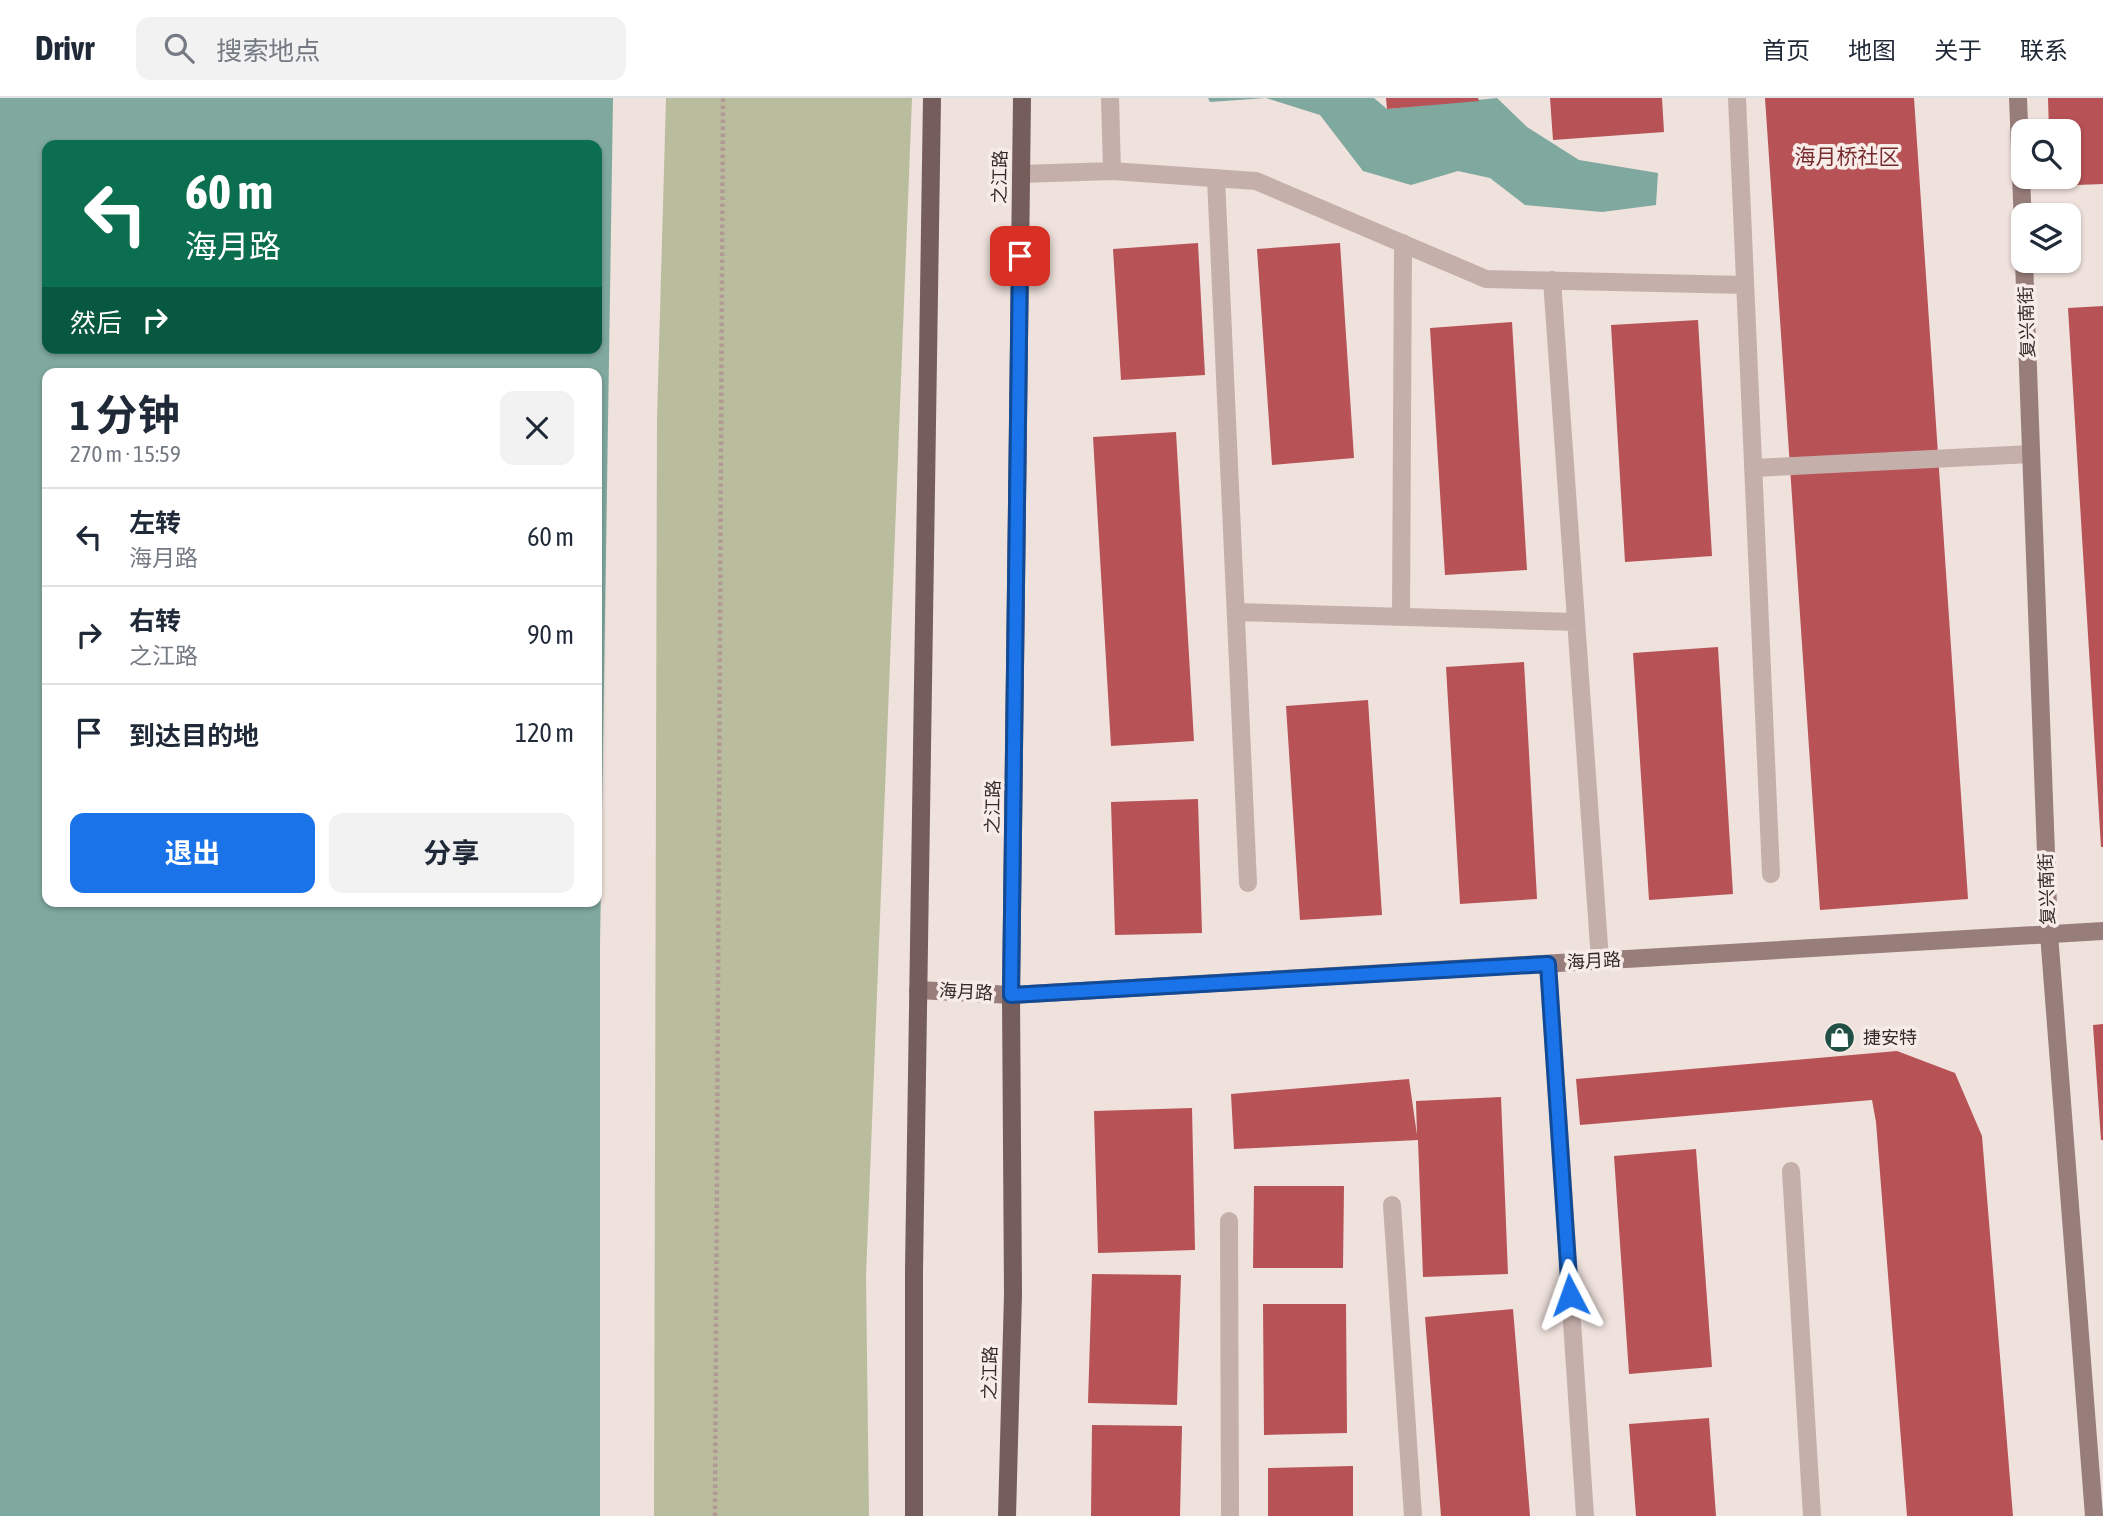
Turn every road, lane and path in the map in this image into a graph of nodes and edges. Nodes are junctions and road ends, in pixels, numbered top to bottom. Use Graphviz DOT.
graph roads {
  1 [pos="723,98"];
  2 [pos="932,98"];
  3 [pos="1022,98"];
  4 [pos="1110,98"];
  5 [pos="1737,98"];
  6 [pos="2018,98"];
  7 [pos="1112,170"];
  8 [pos="1021,174"];
  9 [pos="1216,178"];
  10 [pos="2022,203"];
  11 [pos="1403,243"];
  12 [pos="2024,273"];
  13 [pos="1552,281"];
  14 [pos="1745,285"];
  15 [pos="2031,454"];
  16 [pos="1753,468"];
  17 [pos="1236,612"];
  18 [pos="1401,617"];
  19 [pos="1576,622"];
  20 [pos="1771,874"];
  21 [pos="1248,883"];
  22 [pos="2103,931"];
  23 [pos="2049,934"];
  24 [pos="1600,960"];
  25 [pos="1548,964"];
  26 [pos="918,990"];
  27 [pos="1011,995"];
  28 [pos="1791,1171"];
  29 [pos="1392,1205"];
  30 [pos="1229,1221"];
  31 [pos="715,1516"];
  32 [pos="914,1516"];
  33 [pos="1007,1516"];
  34 [pos="1230,1516"];
  35 [pos="1412,1516"];
  36 [pos="1585,1516"];
  37 [pos="1812,1516"];
  38 [pos="2094,1516"];
  1 -- 31 [label="path"];
  2 -- 26 [label="main road"];
  3 -- 8 [label="main road, 之江路"];
  4 -- 7 [label="lane"];
  5 -- 14 [label="lane"];
  6 -- 10 [label="street"];
  7 -- 8 [label="lane"];
  7 -- 9 [label="lane"];
  8 -- 27 [label="main road, 之江路"];
  9 -- 11 [label="lane"];
  9 -- 17 [label="lane"];
  11 -- 13 [label="lane"];
  11 -- 18 [label="lane"];
  12 -- 15 [label="street, 复兴南街"];
  13 -- 14 [label="lane"];
  13 -- 19 [label="lane"];
  14 -- 16 [label="lane"];
  15 -- 16 [label="lane"];
  15 -- 23 [label="street, 复兴南街"];
  16 -- 20 [label="lane"];
  17 -- 18 [label="lane"];
  17 -- 21 [label="lane"];
  18 -- 19 [label="lane"];
  19 -- 24 [label="lane"];
  22 -- 23 [label="street, 海月路"];
  23 -- 24 [label="street, 海月路"];
  23 -- 38 [label="street, 复兴南街"];
  24 -- 25 [label="street, 海月路"];
  25 -- 27 [label="street, 海月路"];
  25 -- 36 [label="lane"];
  26 -- 27 [label="street, 海月路"];
  26 -- 32 [label="main road"];
  27 -- 33 [label="main road, 之江路"];
  28 -- 37 [label="lane"];
  29 -- 35 [label="lane"];
  30 -- 34 [label="lane"];
}
